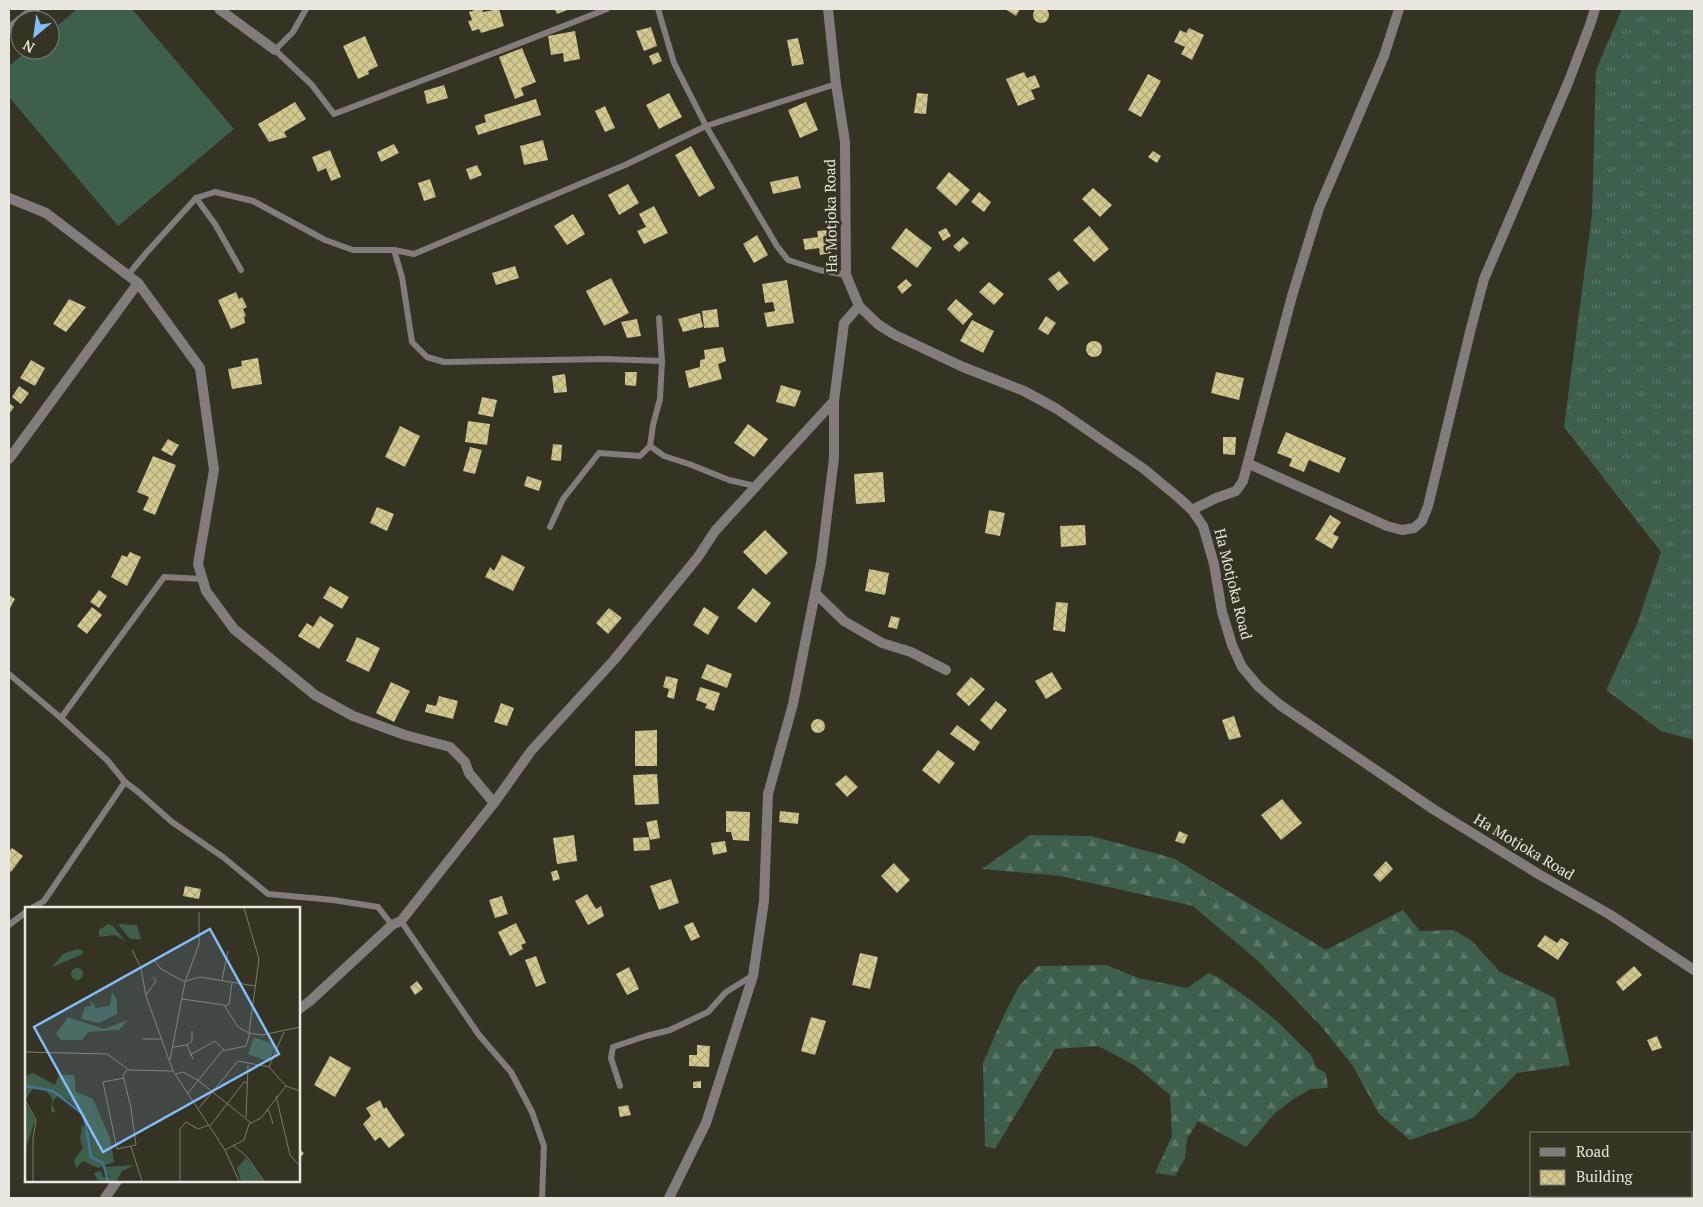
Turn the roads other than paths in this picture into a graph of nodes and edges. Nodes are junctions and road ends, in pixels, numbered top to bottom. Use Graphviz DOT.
graph roads {
  1 [pos="219,9"];
  2 [pos="306,9"];
  3 [pos="606,9"];
  4 [pos="658,9"];
  5 [pos="828,9"];
  6 [pos="1399,9"];
  7 [pos="1594,9"];
  8 [pos="275,50"];
  9 [pos="836,84"];
  10 [pos="706,126"];
  11 [pos="9,198"];
  12 [pos="196,198"];
  13 [pos="394,250"];
  14 [pos="241,270"];
  15 [pos="128,275"];
  16 [pos="846,275"];
  17 [pos="138,283"];
  18 [pos="859,306"];
  19 [pos="659,318"];
  20 [pos="662,361"];
  21 [pos="834,401"];
  22 [pos="650,446"];
  23 [pos="9,459"];
  24 [pos="1249,464"];
  25 [pos="755,486"];
  26 [pos="1192,510"];
  27 [pos="550,527"];
  28 [pos="203,579"];
  29 [pos="815,592"];
  30 [pos="946,670"];
  31 [pos="9,674"];
  32 [pos="61,718"];
  33 [pos="124,782"];
  34 [pos="494,803"];
  35 [pos="34,907"];
  36 [pos="25,913"];
  37 [pos="396,923"];
  38 [pos="9,925"];
  39 [pos="1694,970"];
  40 [pos="753,976"];
  41 [pos="300,1008"];
  42 [pos="620,1086"];
  43 [pos="115,1182"];
  44 [pos="105,1198"];
  45 [pos="542,1198"];
  46 [pos="669,1198"];
  1 -- 8 [label="street"];
  2 -- 8 [label="lane"];
  3 -- 8 [label="lane"];
  4 -- 10 [label="lane"];
  5 -- 9 [label="street, Ha Motjoka Road"];
  6 -- 24 [label="street"];
  7 -- 24 [label="street"];
  9 -- 10 [label="lane"];
  9 -- 16 [label="street, Ha Motjoka Road"];
  10 -- 13 [label="lane"];
  10 -- 16 [label="lane"];
  11 -- 15 [label="street"];
  12 -- 13 [label="lane"];
  12 -- 14 [label="lane"];
  12 -- 15 [label="lane"];
  13 -- 20 [label="lane"];
  15 -- 17 [label="street"];
  16 -- 18 [label="street, Ha Motjoka Road"];
  17 -- 23 [label="street"];
  17 -- 28 [label="street"];
  18 -- 21 [label="street"];
  18 -- 26 [label="street, Ha Motjoka Road"];
  19 -- 20 [label="lane"];
  20 -- 22 [label="lane"];
  21 -- 25 [label="street"];
  21 -- 29 [label="street"];
  22 -- 25 [label="lane"];
  22 -- 27 [label="lane"];
  24 -- 26 [label="street"];
  25 -- 34 [label="street"];
  26 -- 39 [label="street, Ha Motjoka Road"];
  28 -- 32 [label="lane"];
  28 -- 34 [label="street"];
  29 -- 30 [label="street"];
  29 -- 40 [label="street"];
  31 -- 32 [label="lane"];
  32 -- 33 [label="lane"];
  33 -- 35 [label="lane"];
  33 -- 37 [label="lane"];
  34 -- 37 [label="street"];
  36 -- 38 [label="lane"];
  37 -- 41 [label="street"];
  37 -- 45 [label="lane"];
  40 -- 42 [label="lane"];
  40 -- 46 [label="street"];
  43 -- 44 [label="street"];
}
